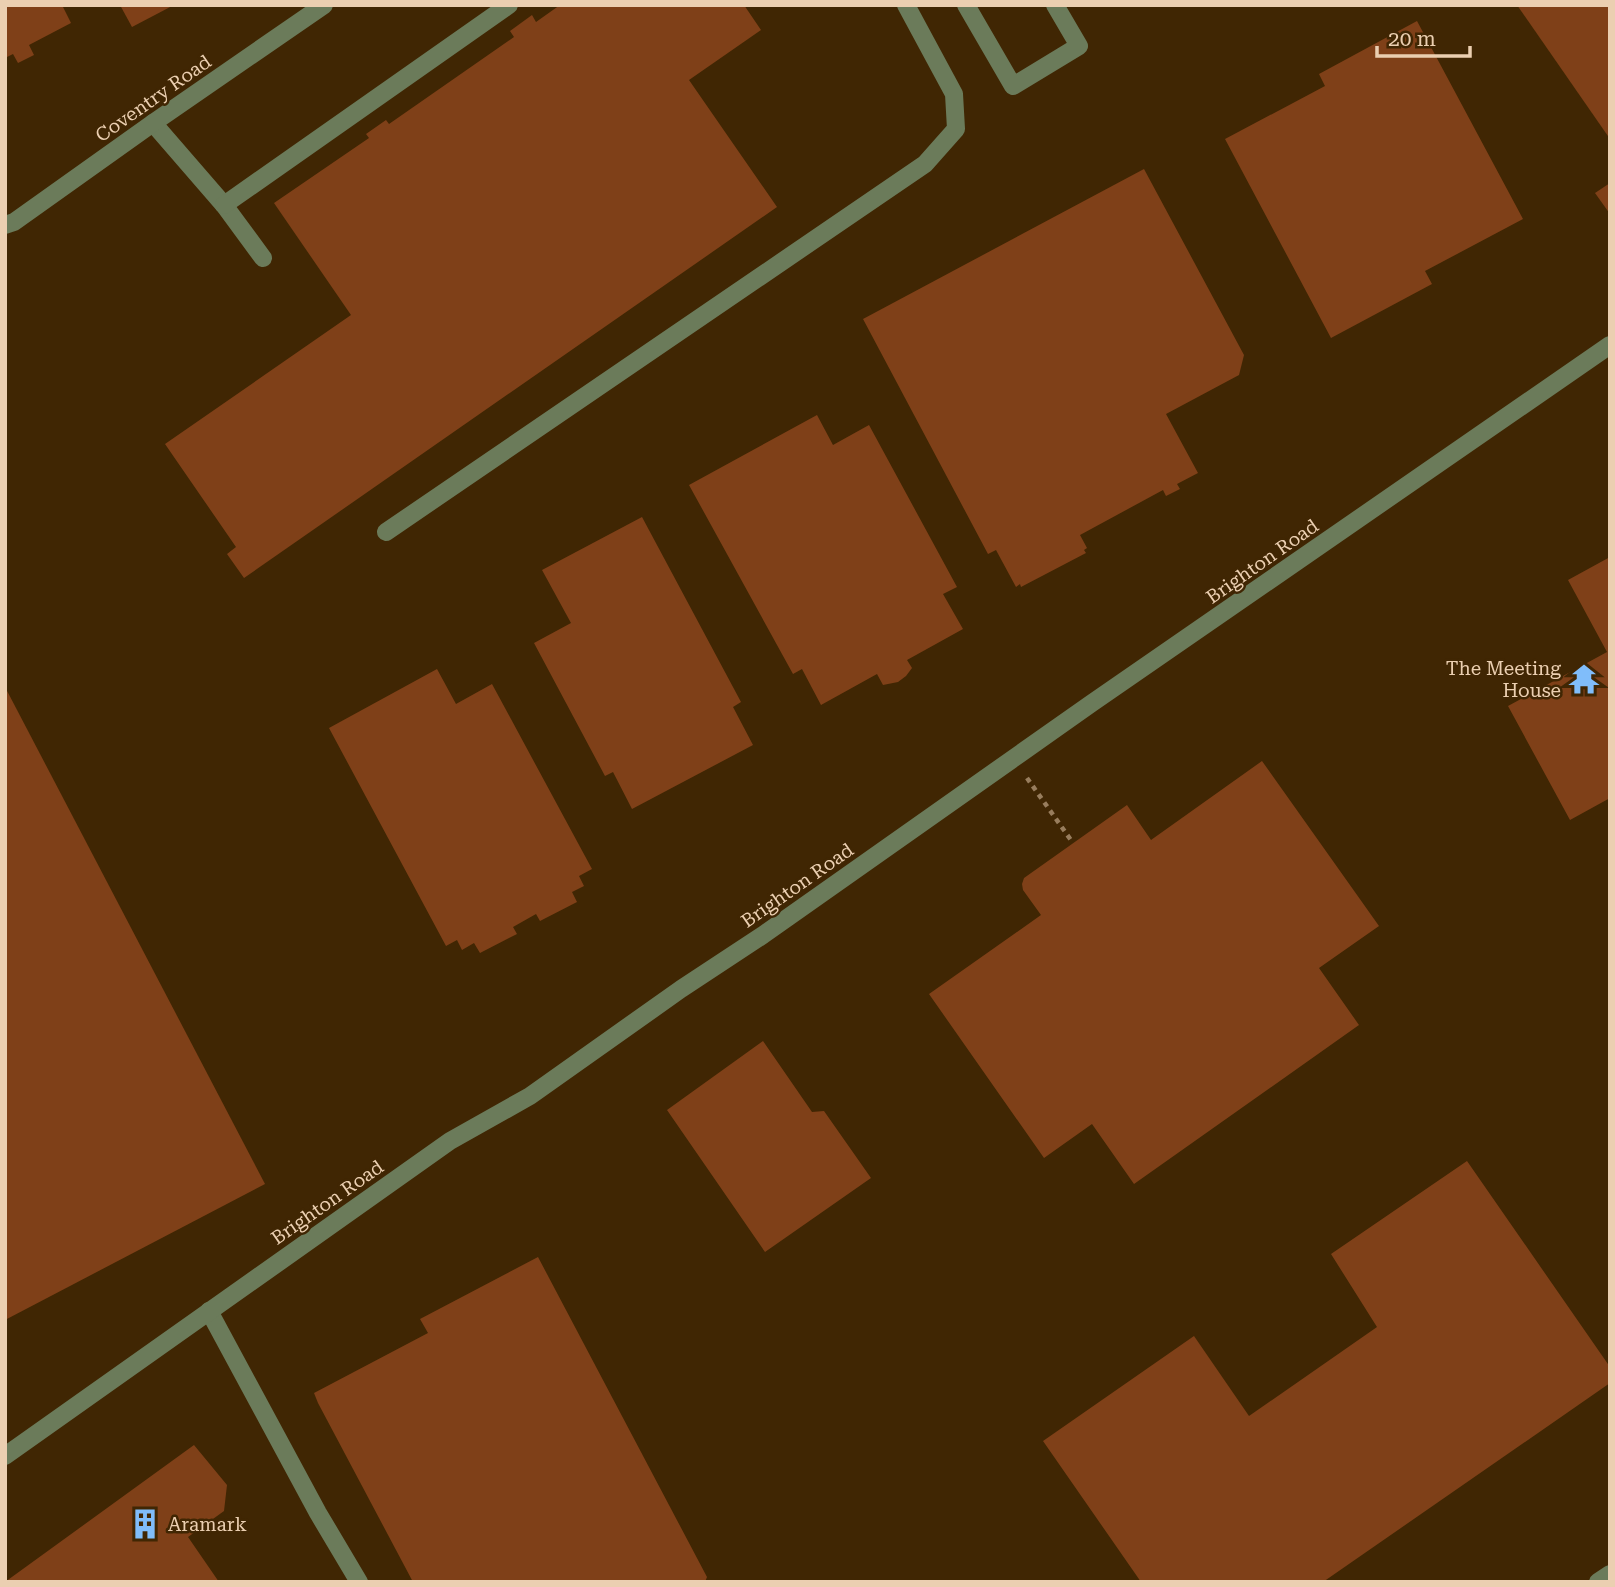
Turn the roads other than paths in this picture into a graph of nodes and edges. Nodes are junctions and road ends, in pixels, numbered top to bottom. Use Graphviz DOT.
graph roads {
  1 [pos="324,5"];
  2 [pos="509,5"];
  3 [pos="906,5"];
  4 [pos="966,5"];
  5 [pos="1055,5"];
  6 [pos="153,123"];
  7 [pos="224,205"];
  8 [pos="5,225"];
  9 [pos="262,258"];
  10 [pos="1610,345"];
  11 [pos="386,532"];
  12 [pos="209,1311"];
  13 [pos="5,1455"];
  14 [pos="1610,1574"];
  15 [pos="359,1582"];
  16 [pos="1598,1582"];
  1 -- 6 [label="street, Coventry Road"];
  2 -- 7 [label="street"];
  3 -- 11 [label="street"];
  4 -- 5 [label="street"];
  6 -- 7 [label="street"];
  6 -- 8 [label="street, Coventry Road"];
  7 -- 9 [label="street"];
  10 -- 12 [label="street, Brighton Road"];
  12 -- 13 [label="street, Brighton Road"];
  12 -- 15 [label="street"];
  14 -- 16 [label="street"];
}
